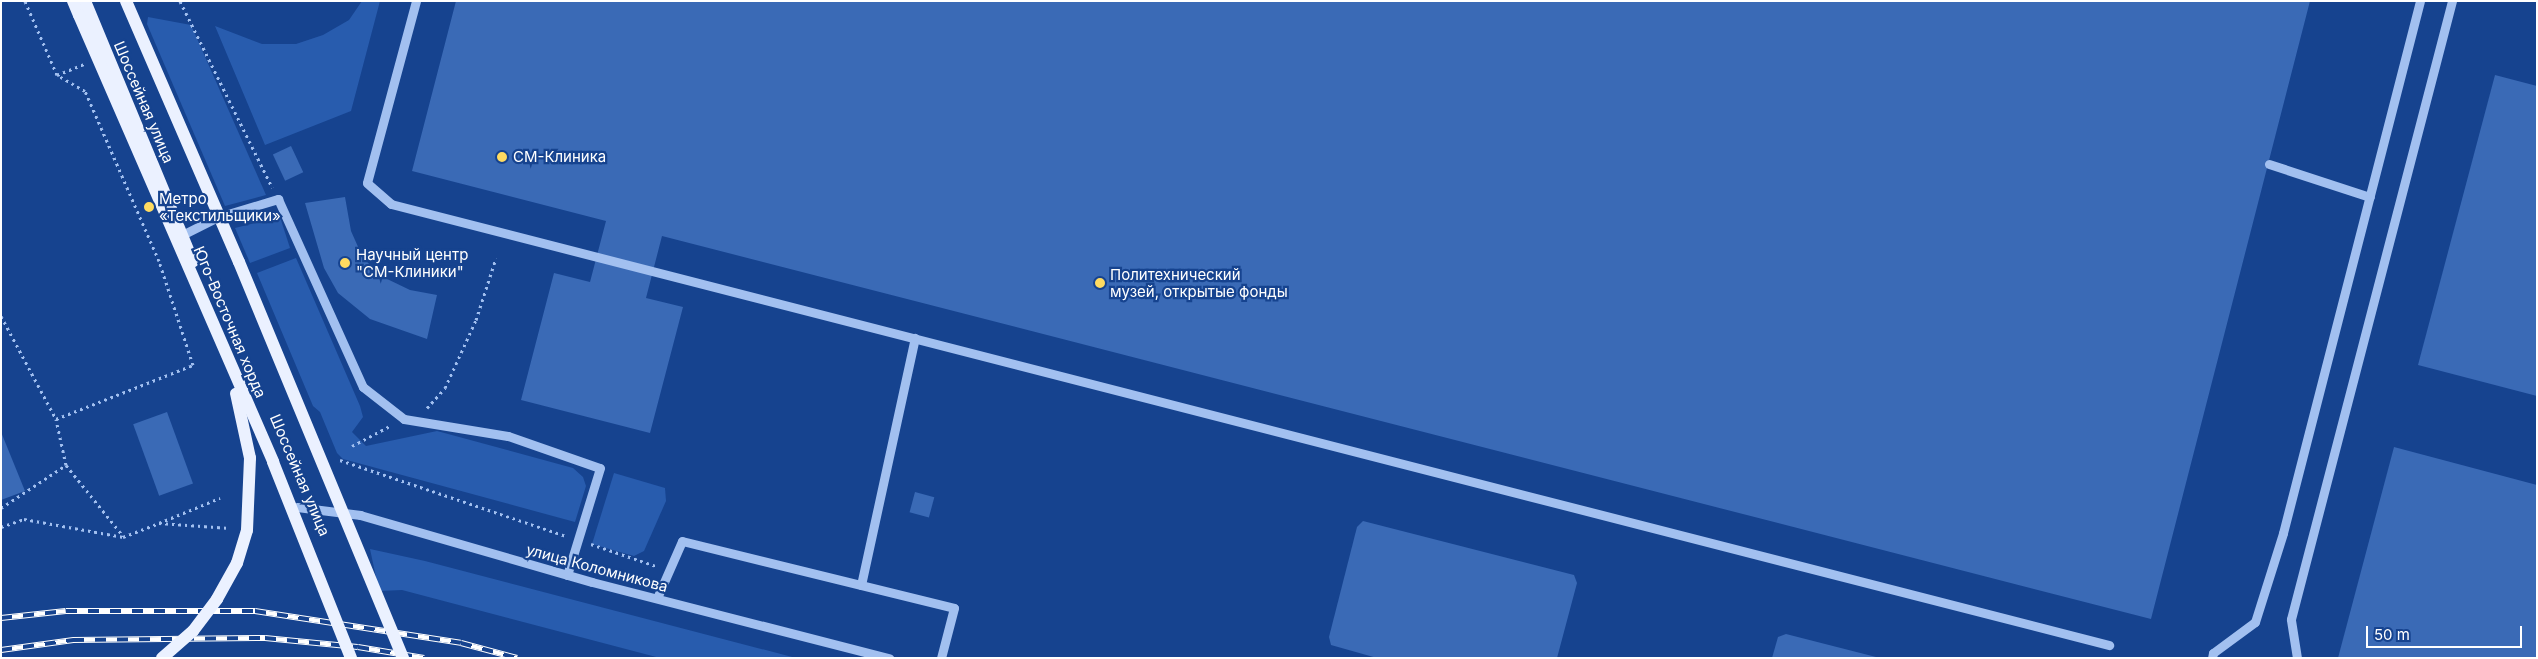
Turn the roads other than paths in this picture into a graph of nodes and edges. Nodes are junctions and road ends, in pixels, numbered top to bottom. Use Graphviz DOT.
graph roads {
  1 [pos="73,1"];
  2 [pos="85,1"];
  3 [pos="126,1"];
  4 [pos="416,1"];
  5 [pos="2420,1"];
  6 [pos="2452,1"];
  7 [pos="2269,164"];
  8 [pos="2370,197"];
  9 [pos="182,235"];
  10 [pos="915,338"];
  11 [pos="230,364"];
  12 [pos="297,507"];
  13 [pos="567,575"];
  14 [pos="861,585"];
  15 [pos="657,598"];
  16 [pos="384,610"];
  17 [pos="2109,645"];
  18 [pos="162,658"];
  19 [pos="351,658"];
  20 [pos="357,658"];
  21 [pos="403,658"];
  22 [pos="412,658"];
  23 [pos="889,658"];
  24 [pos="941,658"];
  25 [pos="2212,658"];
  26 [pos="2297,658"];
  1 -- 11 [label="main road, Юго-Восточная хорда, bridge"];
  2 -- 9 [label="main road, Шоссейная улица"];
  3 -- 16 [label="main road, Юго-Восточная хорда, bridge"];
  4 -- 10 [label="street"];
  5 -- 8 [label="street"];
  6 -- 26 [label="street"];
  7 -- 8 [label="street"];
  8 -- 25 [label="street"];
  9 -- 12 [label="main road, Шоссейная улица"];
  9 -- 13 [label="street"];
  10 -- 14 [label="street"];
  10 -- 17 [label="street"];
  11 -- 18 [label="main road, bridge"];
  11 -- 19 [label="main road, Юго-Восточная хорда, bridge"];
  12 -- 13 [label="street, улица Коломникова"];
  12 -- 20 [label="main road, Шоссейная улица"];
  13 -- 15 [label="street, улица Коломникова"];
  14 -- 15 [label="street"];
  14 -- 24 [label="street"];
  15 -- 23 [label="street, улица Коломникова"];
  16 -- 21 [label="main road, Юго-Восточная хорда, bridge"];
  16 -- 22 [label="main road, bridge"];
}
